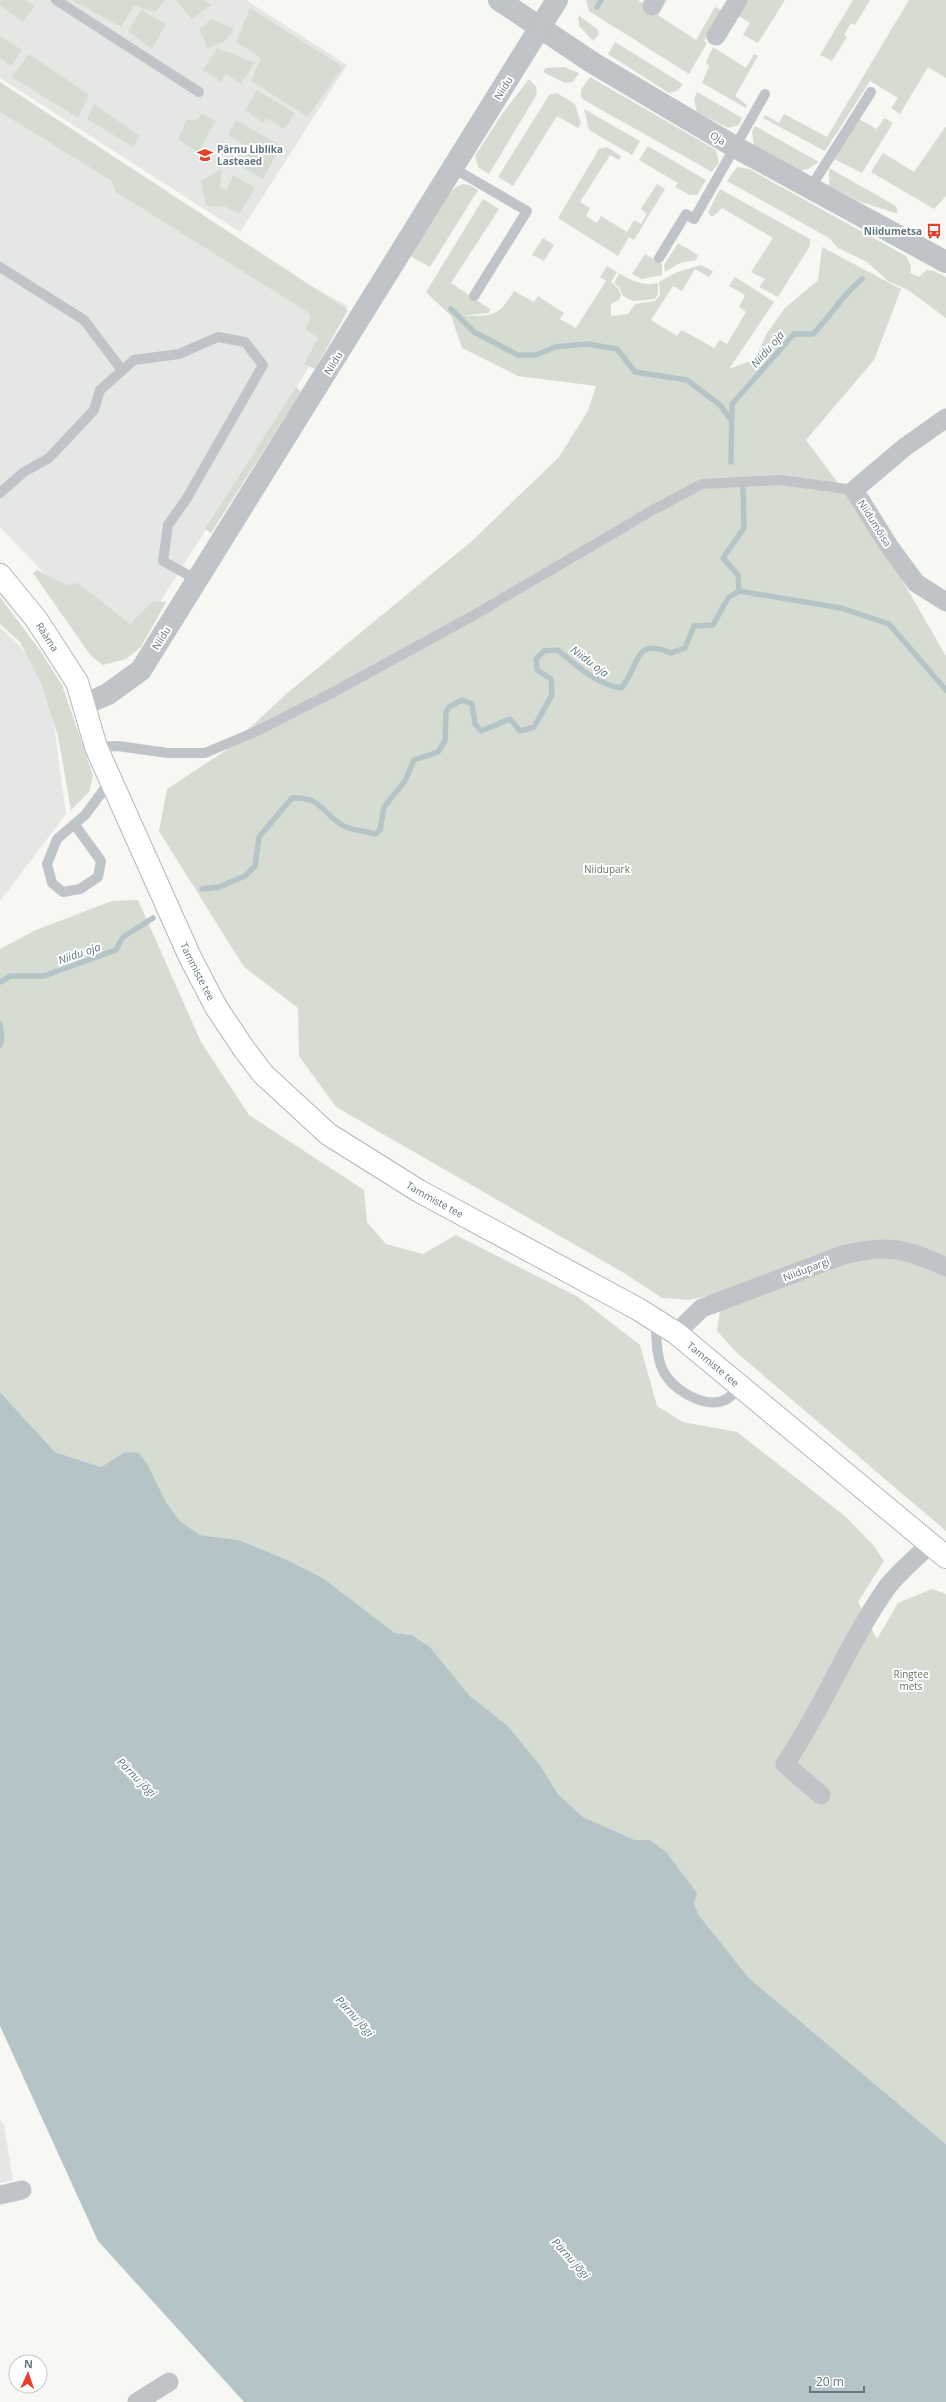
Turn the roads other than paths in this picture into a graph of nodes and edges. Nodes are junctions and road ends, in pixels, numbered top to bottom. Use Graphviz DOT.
graph roads {
  1 [pos="56,0"];
  2 [pos="499,0"];
  3 [pos="558,0"];
  4 [pos="738,0"];
  5 [pos="541,27"];
  6 [pos="716,36"];
  7 [pos="199,92"];
  8 [pos="871,92"];
  9 [pos="765,94"];
  10 [pos="735,147"];
  11 [pos="453,168"];
  12 [pos="810,190"];
  13 [pos="659,258"];
  14 [pos="946,262"];
  15 [pos="0,267"];
  16 [pos="474,296"];
  17 [pos="122,370"];
  18 [pos="946,418"];
  19 [pos="854,490"];
  20 [pos="0,493"];
  21 [pos="0,575"];
  22 [pos="197,580"];
  23 [pos="946,602"];
  24 [pos="85,704"];
  25 [pos="96,747"];
  26 [pos="110,780"];
  27 [pos="76,825"];
  28 [pos="946,1267"];
  29 [pos="656,1320"];
  30 [pos="676,1333"];
  31 [pos="738,1384"];
  32 [pos="938,1551"];
  33 [pos="820,1795"];
  34 [pos="22,2190"];
  35 [pos="0,2196"];
  36 [pos="169,2382"];
  37 [pos="137,2402"];
  1 -- 7 [label="lane"];
  2 -- 5 [label="street, Oja"];
  3 -- 5 [label="street, Niidu"];
  4 -- 6 [label="street"];
  5 -- 10 [label="street, Oja"];
  5 -- 11 [label="street, Niidu"];
  8 -- 12 [label="lane"];
  9 -- 10 [label="lane"];
  10 -- 12 [label="street, Oja"];
  10 -- 13 [label="lane"];
  11 -- 16 [label="lane"];
  11 -- 22 [label="street, Niidu"];
  12 -- 14 [label="street, Oja"];
  15 -- 17 [label="lane"];
  17 -- 20 [label="lane"];
  17 -- 22 [label="lane"];
  18 -- 19 [label="street, Niidumõisa"];
  19 -- 23 [label="street, Niidumõisa"];
  19 -- 25 [label="lane"];
  21 -- 24 [label="main road, Rääma"];
  22 -- 24 [label="street, Niidu"];
  24 -- 25 [label="main road, Tammiste tee"];
  25 -- 26 [label="main road, Tammiste tee"];
  26 -- 27 [label="lane"];
  26 -- 29 [label="main road, Tammiste tee"];
  27 -- 27 [label="lane"];
  28 -- 30 [label="street, Niidupargi"];
  29 -- 30 [label="main road, Tammiste tee"];
  29 -- 31 [label="lane"];
  30 -- 31 [label="main road, Tammiste tee"];
  31 -- 32 [label="main road, Tammiste tee"];
  32 -- 33 [label="street"];
  34 -- 35 [label="street"];
  36 -- 37 [label="street"];
}
